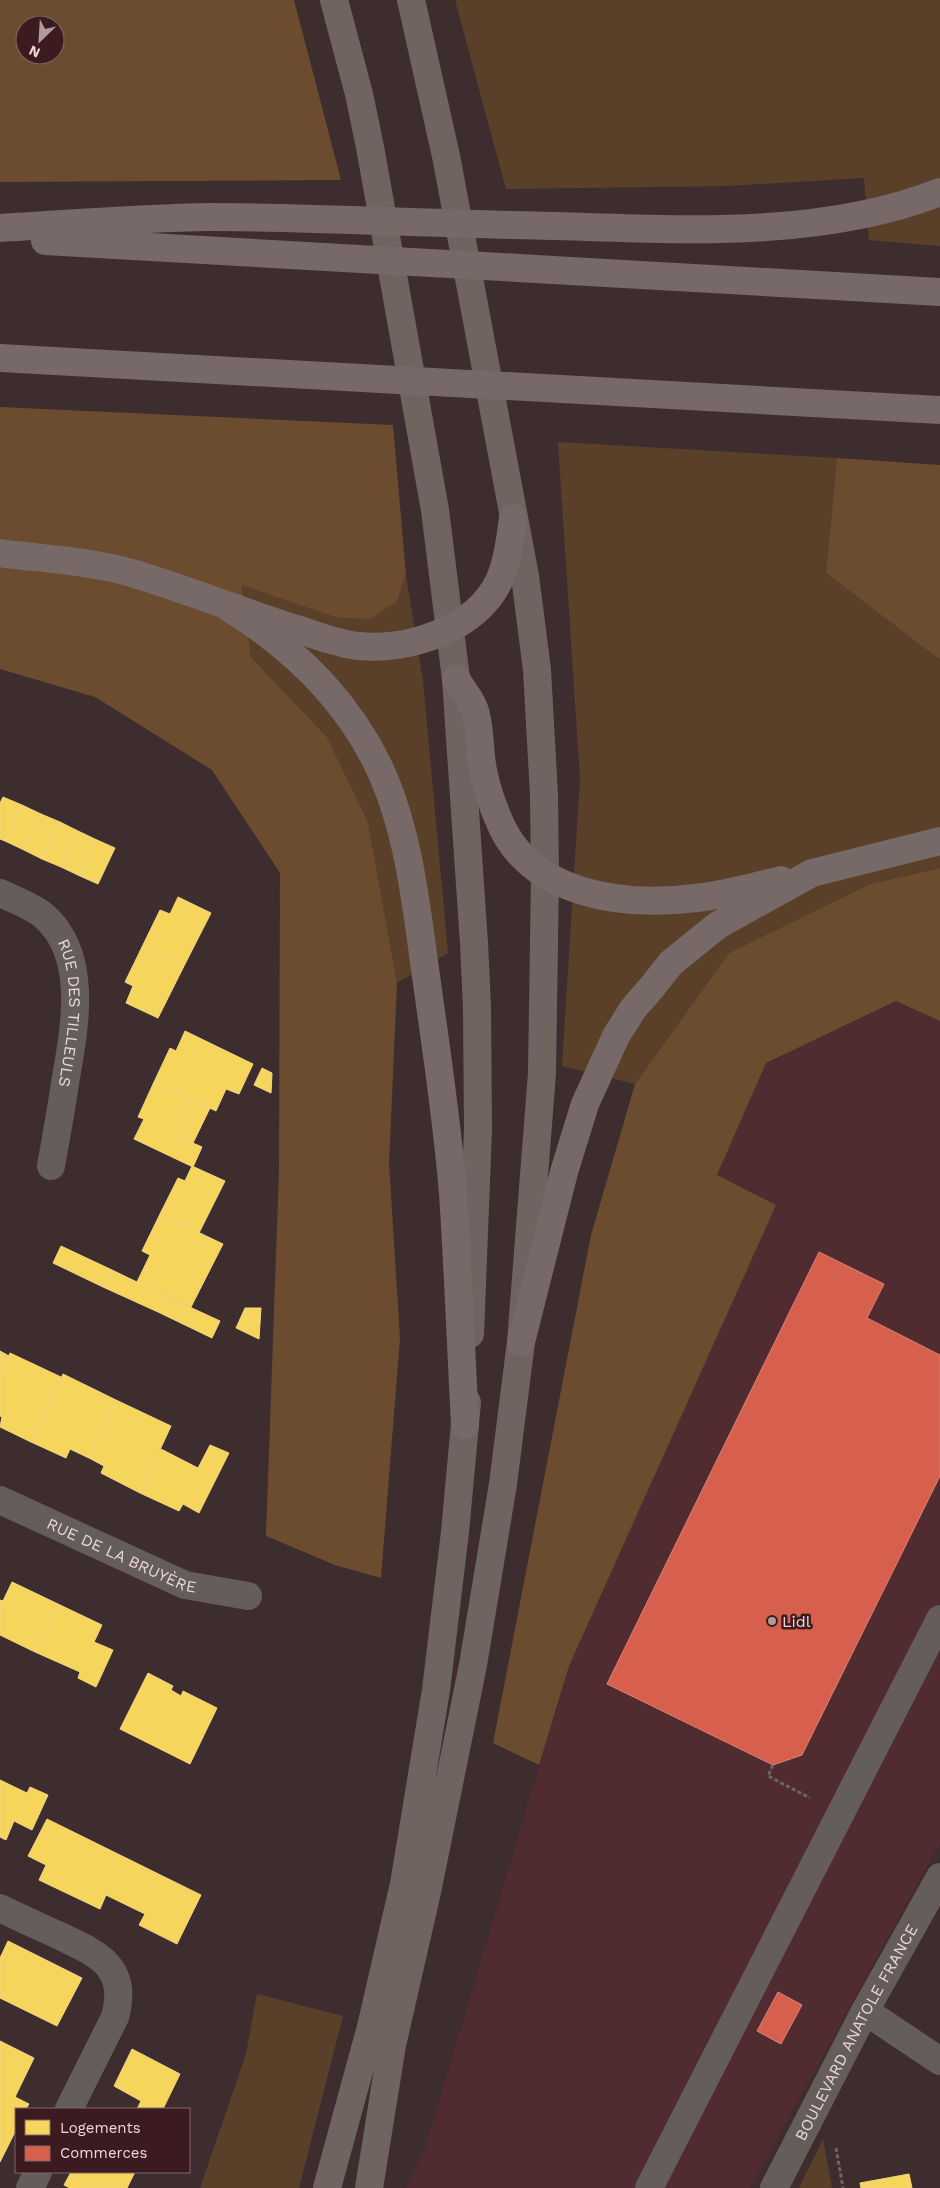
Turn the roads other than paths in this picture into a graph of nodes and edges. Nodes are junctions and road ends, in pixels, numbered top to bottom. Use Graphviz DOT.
graph roads {
  1 [pos="334,0"];
  2 [pos="411,0"];
  3 [pos="940,192"];
  4 [pos="0,228"];
  5 [pos="0,238"];
  6 [pos="940,292"];
  7 [pos="0,358"];
  8 [pos="940,410"];
  9 [pos="513,518"];
  10 [pos="0,553"];
  11 [pos="228,607"];
  12 [pos="451,629"];
  13 [pos="456,679"];
  14 [pos="940,841"];
  15 [pos="812,873"];
  16 [pos="545,875"];
  17 [pos="0,893"];
  18 [pos="51,1166"];
  19 [pos="521,1342"];
  20 [pos="465,1425"];
  21 [pos="0,1500"];
  22 [pos="248,1596"];
  23 [pos="940,1619"];
  24 [pos="940,1876"];
  25 [pos="0,1908"];
  26 [pos="865,2011"];
  27 [pos="940,2061"];
  28 [pos="70,2108"];
  29 [pos="38,2173"];
  30 [pos="30,2188"];
  31 [pos="327,2188"];
  32 [pos="369,2188"];
  33 [pos="649,2188"];
  34 [pos="774,2188"];
  1 -- 12 [label="main road"];
  2 -- 9 [label="main road"];
  3 -- 4 [label="highway"];
  5 -- 6 [label="highway"];
  7 -- 8 [label="highway"];
  9 -- 12 [label="highway"];
  9 -- 16 [label="main road"];
  10 -- 11 [label="highway"];
  11 -- 12 [label="highway"];
  11 -- 20 [label="highway"];
  12 -- 13 [label="main road"];
  13 -- 16 [label="highway"];
  13 -- 20 [label="main road"];
  14 -- 15 [label="highway"];
  15 -- 16 [label="highway"];
  15 -- 19 [label="highway"];
  16 -- 19 [label="main road"];
  17 -- 18 [label="street, RUE DES TILLEULS"];
  19 -- 32 [label="main road"];
  20 -- 31 [label="main road"];
  21 -- 22 [label="street, RUE DE LA BRUYÈRE"];
  23 -- 33 [label="street"];
  24 -- 26 [label="street, BOULEVARD ANATOLE FRANCE"];
  25 -- 28 [label="street"];
  26 -- 27 [label="street"];
  26 -- 34 [label="street, BOULEVARD ANATOLE FRANCE"];
  29 -- 30 [label="street"];
}
